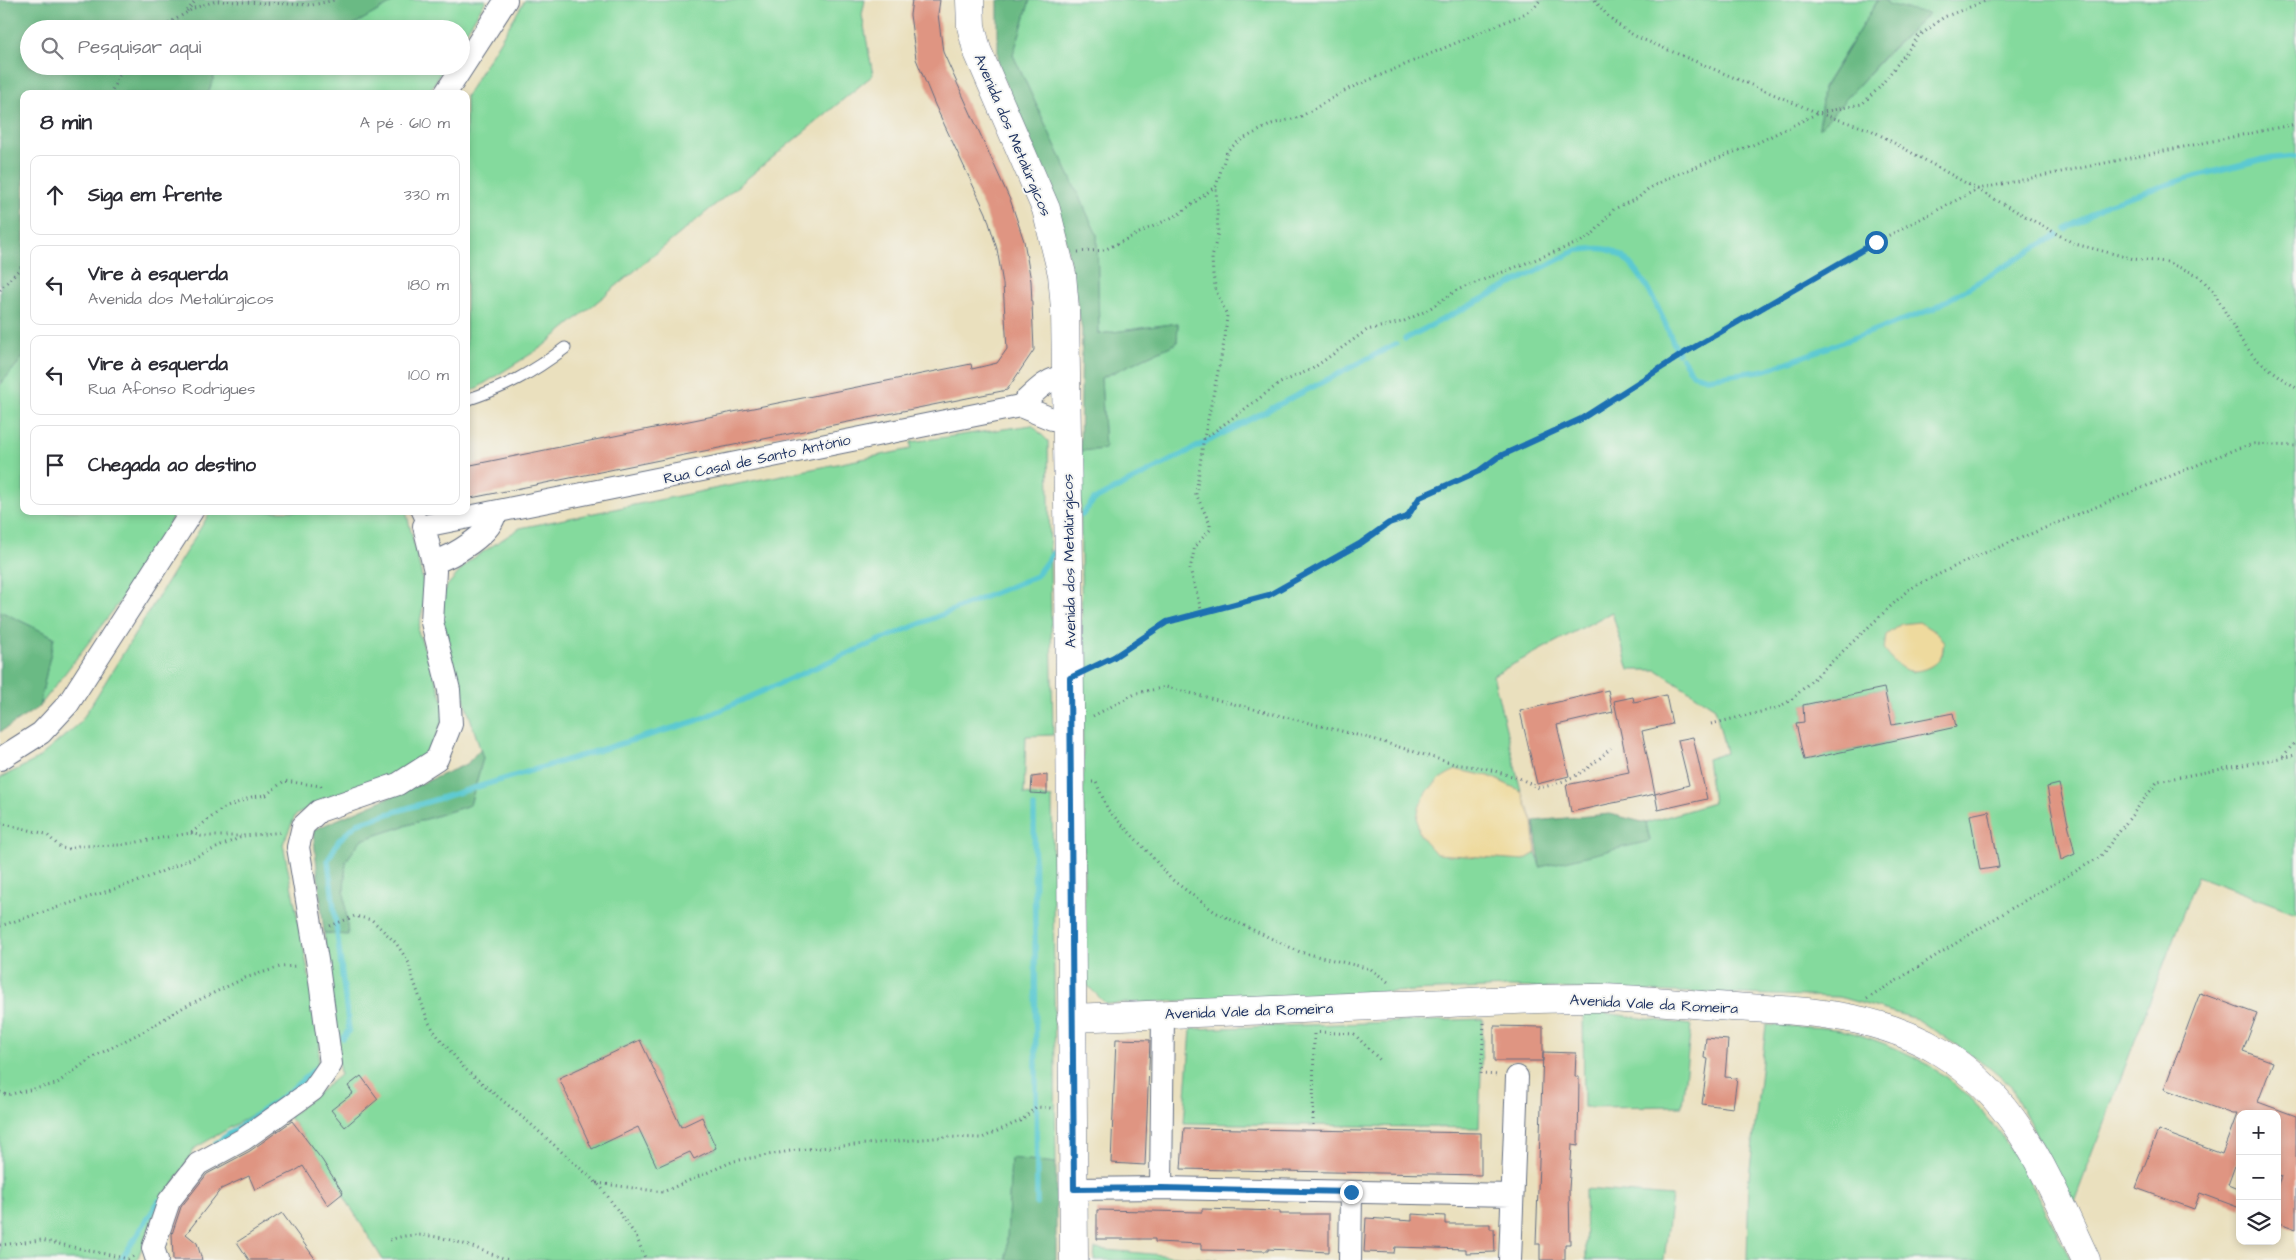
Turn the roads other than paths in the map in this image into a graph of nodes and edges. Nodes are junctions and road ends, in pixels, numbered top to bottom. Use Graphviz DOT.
graph roads {
  1 [pos="506,0"];
  2 [pos="970,0"];
  3 [pos="470,55"];
  4 [pos="457,75"];
  5 [pos="448,90"];
  6 [pos="565,348"];
  7 [pos="1066,376"];
  8 [pos="470,399"];
  9 [pos="1020,406"];
  10 [pos="1067,420"];
  11 [pos="495,513"];
  12 [pos="189,515"];
  13 [pos="421,519"];
  14 [pos="434,562"];
  15 [pos="0,759"];
  16 [pos="1164,1014"];
  17 [pos="1072,1018"];
  18 [pos="1517,1077"];
  19 [pos="1161,1188"];
  20 [pos="1074,1189"];
  21 [pos="1351,1192"];
  22 [pos="1512,1195"];
  23 [pos="155,1254"];
  24 [pos="1074,1260"];
  25 [pos="1350,1260"];
  26 [pos="1510,1260"];
  27 [pos="2086,1260"];
  1 -- 3 [label="street"];
  2 -- 7 [label="main road, Avenida dos Metalúrgicos"];
  4 -- 5 [label="street"];
  6 -- 8 [label="lane"];
  7 -- 9 [label="street"];
  7 -- 10 [label="main road, Avenida dos Metalúrgicos"];
  9 -- 10 [label="street"];
  9 -- 11 [label="street, Rua Casal de Santo António"];
  10 -- 17 [label="main road, Avenida dos Metalúrgicos"];
  11 -- 13 [label="street, Rua Casal de Santo António"];
  11 -- 14 [label="street"];
  12 -- 15 [label="street"];
  13 -- 14 [label="street, Rua Casal de Santo António"];
  14 -- 23 [label="street, Rua Casal de Santo António"];
  16 -- 17 [label="main road, Avenida Vale da Romeira"];
  16 -- 19 [label="street"];
  16 -- 27 [label="main road, Avenida Vale da Romeira"];
  17 -- 20 [label="main road, Avenida dos Metalúrgicos"];
  18 -- 22 [label="street"];
  19 -- 20 [label="street"];
  19 -- 21 [label="street"];
  20 -- 24 [label="main road, Avenida dos Metalúrgicos"];
  21 -- 22 [label="street"];
  21 -- 25 [label="street"];
  22 -- 26 [label="street"];
}
